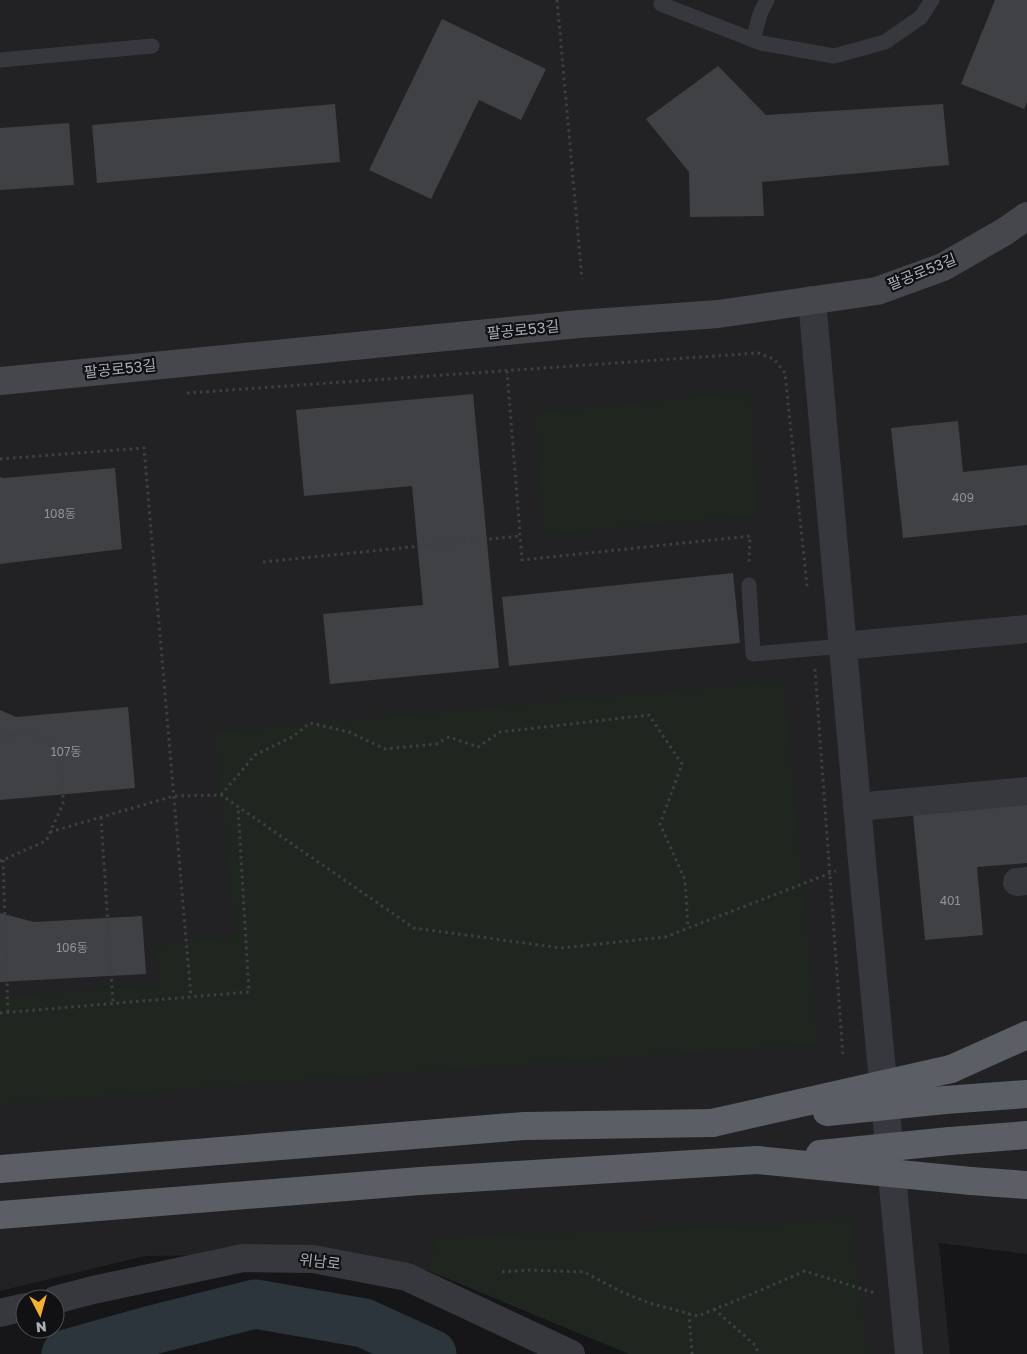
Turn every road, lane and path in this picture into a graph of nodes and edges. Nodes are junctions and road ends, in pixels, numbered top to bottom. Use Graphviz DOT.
graph roads {
  1 [pos="557,0"];
  2 [pos="767,0"];
  3 [pos="932,0"];
  4 [pos="661,4"];
  5 [pos="753,40"];
  6 [pos="152,46"];
  7 [pos="0,60"];
  8 [pos="1027,216"];
  9 [pos="582,279"];
  10 [pos="812,300"];
  11 [pos="507,371"];
  12 [pos="0,381"];
  13 [pos="182,393"];
  14 [pos="0,459"];
  15 [pos="520,536"];
  16 [pos="263,562"];
  17 [pos="749,585"];
  18 [pos="808,587"];
  19 [pos="1027,612"];
  20 [pos="1027,629"];
  21 [pos="974,635"];
  22 [pos="843,646"];
  23 [pos="814,666"];
  24 [pos="0,736"];
  25 [pos="1027,791"];
  26 [pos="221,795"];
  27 [pos="174,796"];
  28 [pos="238,807"];
  29 [pos="858,807"];
  30 [pos="101,817"];
  31 [pos="50,832"];
  32 [pos="2,860"];
  33 [pos="862,861"];
  34 [pos="688,928"];
  35 [pos="191,997"];
  36 [pos="114,1003"];
  37 [pos="0,1013"];
  38 [pos="8,1013"];
  39 [pos="1027,1035"];
  40 [pos="843,1057"];
  41 [pos="1027,1094"];
  42 [pos="712,1123"];
  43 [pos="1027,1135"];
  44 [pos="757,1160"];
  45 [pos="0,1169"];
  46 [pos="1027,1185"];
  47 [pos="0,1215"];
  48 [pos="502,1272"];
  49 [pos="875,1293"];
  50 [pos="65,1298"];
  51 [pos="15,1309"];
  52 [pos="714,1309"];
  53 [pos="0,1313"];
  54 [pos="689,1313"];
  55 [pos="572,1354"];
  56 [pos="692,1354"];
  57 [pos="759,1354"];
  58 [pos="909,1354"];
  1 -- 9 [label="path"];
  2 -- 5 [label="lane"];
  3 -- 5 [label="lane"];
  4 -- 5 [label="lane"];
  6 -- 7 [label="lane"];
  8 -- 10 [label="main road, 팔공로53길"];
  10 -- 12 [label="main road, 팔공로53길"];
  10 -- 22 [label="street"];
  11 -- 13 [label="path"];
  11 -- 15 [label="path"];
  11 -- 18 [label="path"];
  14 -- 27 [label="path"];
  15 -- 16 [label="path"];
  15 -- 17 [label="path"];
  17 -- 22 [label="lane"];
  19 -- 21 [label="street"];
  20 -- 21 [label="street"];
  21 -- 22 [label="street"];
  22 -- 29 [label="street"];
  23 -- 40 [label="path"];
  24 -- 31 [label="path"];
  25 -- 29 [label="street"];
  26 -- 27 [label="path"];
  26 -- 28 [label="path"];
  26 -- 34 [label="path"];
  27 -- 30 [label="path"];
  27 -- 35 [label="path"];
  28 -- 34 [label="path"];
  28 -- 35 [label="path"];
  29 -- 33 [label="street"];
  30 -- 31 [label="path"];
  30 -- 36 [label="path"];
  31 -- 32 [label="path"];
  32 -- 38 [label="path"];
  33 -- 34 [label="path"];
  33 -- 58 [label="street"];
  35 -- 36 [label="path"];
  36 -- 38 [label="path"];
  37 -- 38 [label="path"];
  39 -- 42 [label="highway, bridge"];
  41 -- 42 [label="highway, bridge"];
  42 -- 45 [label="highway"];
  43 -- 44 [label="highway, bridge"];
  44 -- 46 [label="highway, bridge"];
  44 -- 47 [label="highway"];
  48 -- 54 [label="path"];
  49 -- 52 [label="path"];
  50 -- 55 [label="street, 위남로"];
  51 -- 53 [label="street"];
  52 -- 54 [label="path"];
  52 -- 57 [label="path"];
  54 -- 56 [label="path"];
}
